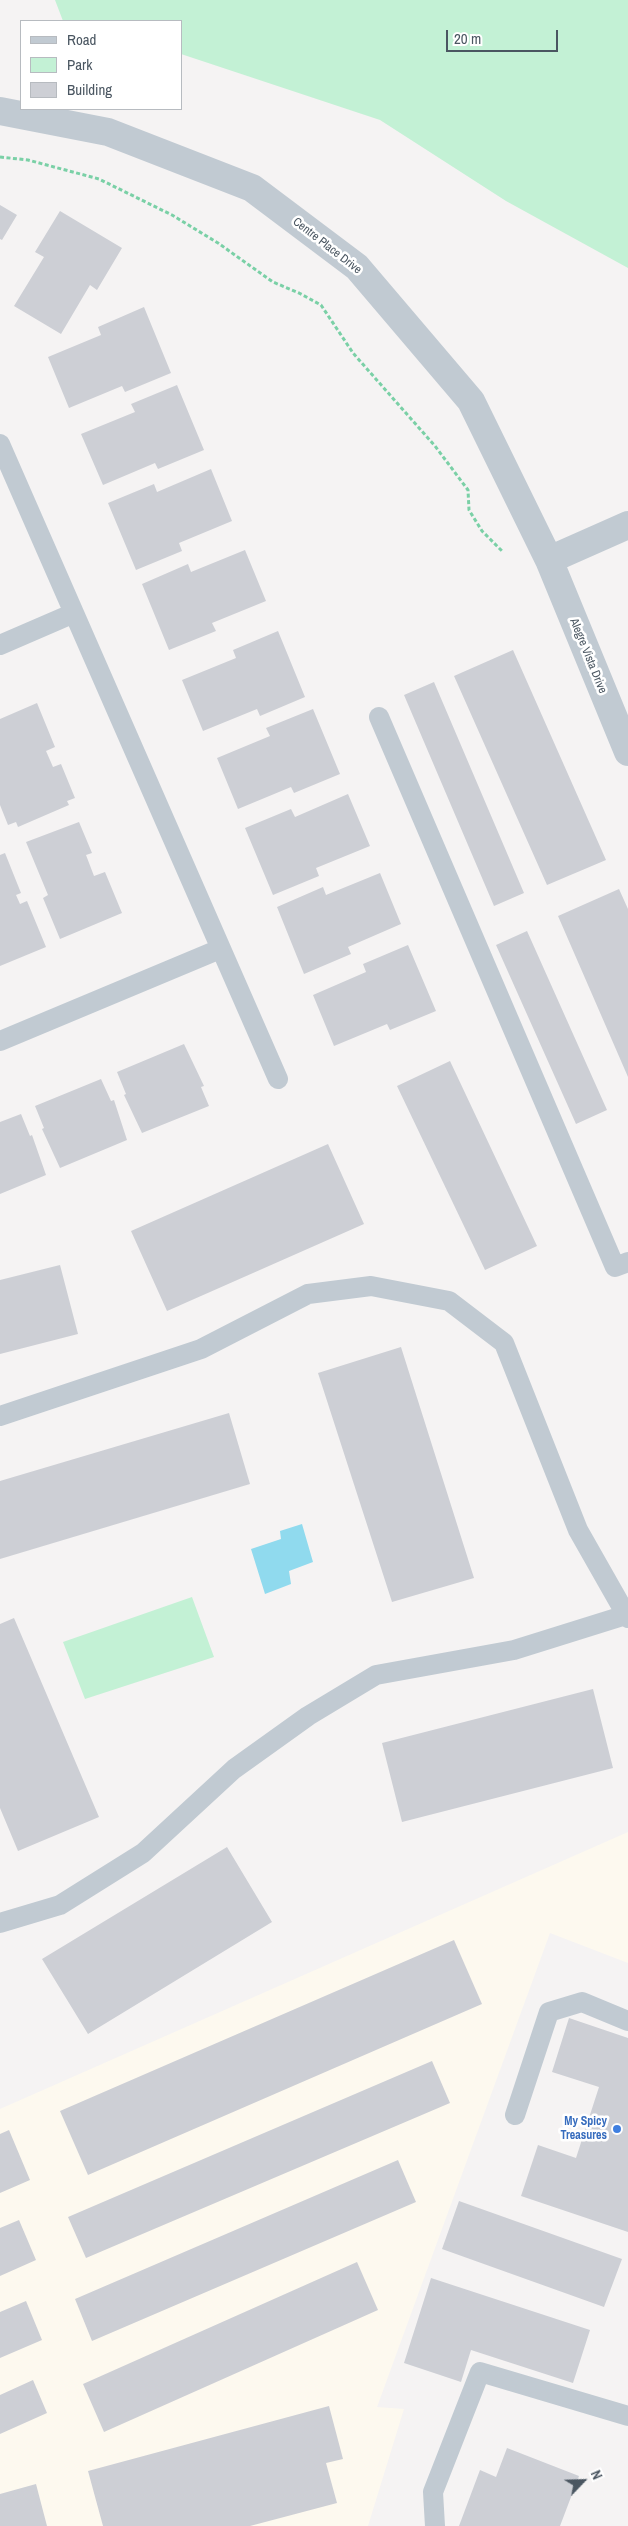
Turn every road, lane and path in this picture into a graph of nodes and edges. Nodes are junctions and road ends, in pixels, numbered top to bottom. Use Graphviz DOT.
graph roads {
  1 [pos="0,111"];
  2 [pos="0,157"];
  3 [pos="0,444"];
  4 [pos="628,525"];
  5 [pos="502,551"];
  6 [pos="549,560"];
  7 [pos="74,613"];
  8 [pos="0,645"];
  9 [pos="379,717"];
  10 [pos="628,752"];
  11 [pos="220,950"];
  12 [pos="0,1041"];
  13 [pos="278,1079"];
  14 [pos="628,1262"];
  15 [pos="0,1416"];
  16 [pos="627,1617"];
  17 [pos="0,1924"];
  18 [pos="628,2021"];
  19 [pos="514,2115"];
  20 [pos="628,2416"];
  21 [pos="435,2526"];
  1 -- 6 [label="street, Centre Place Drive"];
  2 -- 5 [label="path"];
  3 -- 7 [label="lane"];
  4 -- 6 [label="street"];
  6 -- 10 [label="street, Alegre Vista Drive"];
  7 -- 8 [label="lane"];
  7 -- 11 [label="lane"];
  9 -- 14 [label="lane"];
  11 -- 12 [label="lane"];
  11 -- 13 [label="lane"];
  15 -- 16 [label="lane"];
  16 -- 17 [label="lane"];
  18 -- 19 [label="lane"];
  20 -- 21 [label="lane"];
}
